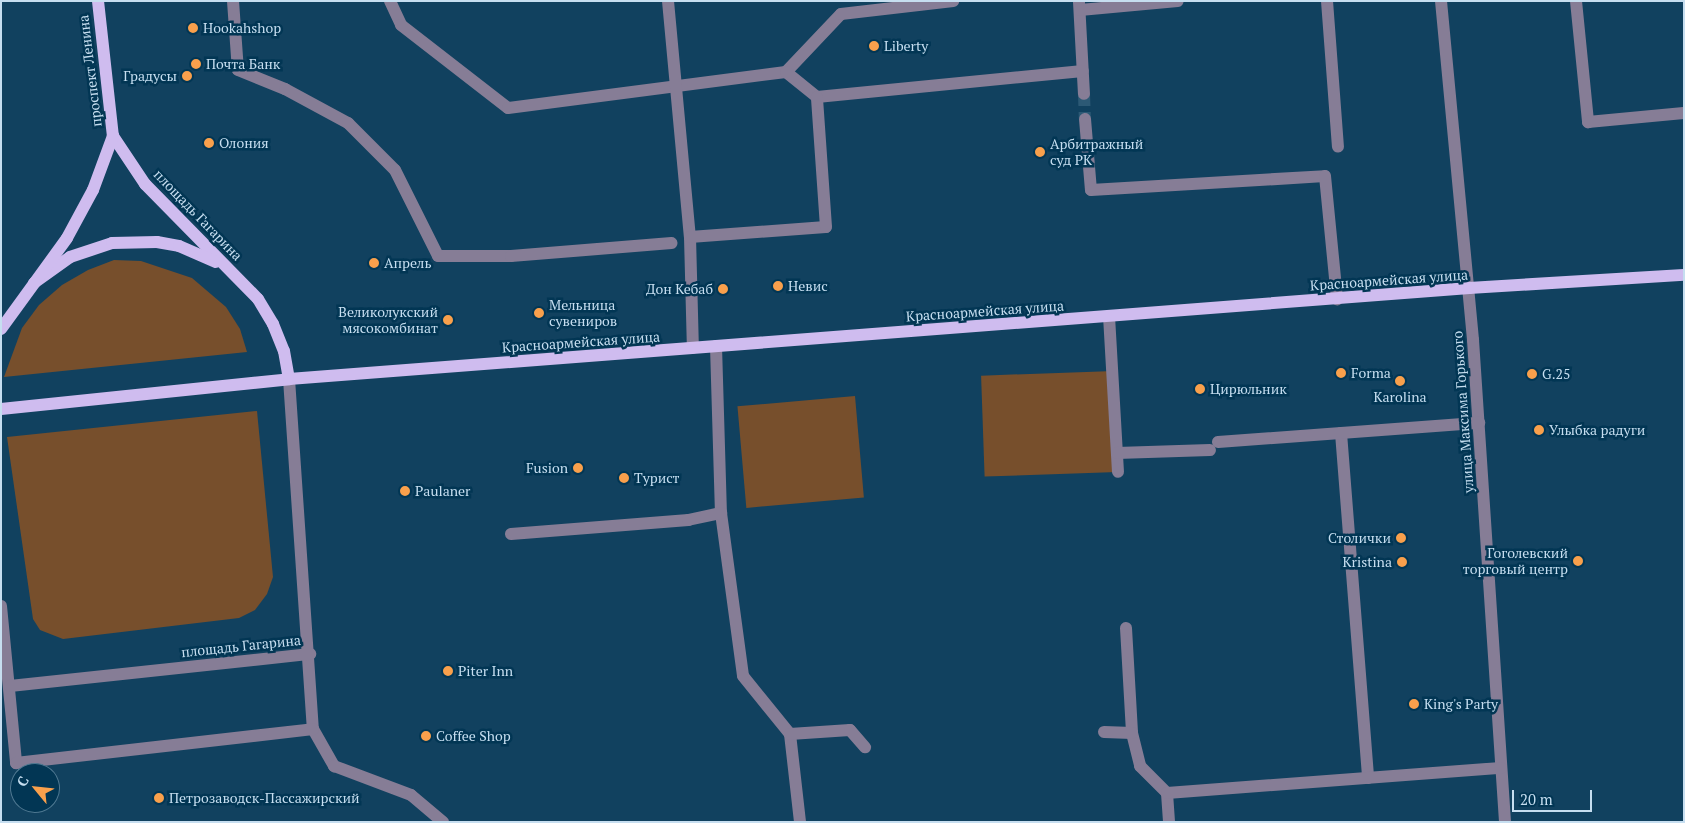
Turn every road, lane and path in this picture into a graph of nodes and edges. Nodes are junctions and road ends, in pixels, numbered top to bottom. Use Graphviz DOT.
graph roads {
  1 [pos="98,1"];
  2 [pos="233,1"];
  3 [pos="390,1"];
  4 [pos="668,1"];
  5 [pos="953,1"];
  6 [pos="1178,1"];
  7 [pos="1327,1"];
  8 [pos="1441,1"];
  9 [pos="1576,1"];
  10 [pos="1079,6"];
  11 [pos="1083,71"];
  12 [pos="786,72"];
  13 [pos="677,87"];
  14 [pos="1084,94"];
  15 [pos="817,97"];
  16 [pos="1684,113"];
  17 [pos="1086,119"];
  18 [pos="113,136"];
  19 [pos="1338,147"];
  20 [pos="690,237"];
  21 [pos="672,243"];
  22 [pos="1684,275"];
  23 [pos="238,278"];
  24 [pos="34,284"];
  25 [pos="1469,288"];
  26 [pos="1337,299"];
  27 [pos="1110,316"];
  28 [pos="1,329"];
  29 [pos="716,346"];
  30 [pos="693,348"];
  31 [pos="289,379"];
  32 [pos="1,409"];
  33 [pos="1479,423"];
  34 [pos="1341,433"];
  35 [pos="1117,453"];
  36 [pos="1118,472"];
  37 [pos="721,512"];
  38 [pos="511,534"];
  39 [pos="1,606"];
  40 [pos="1126,628"];
  41 [pos="310,654"];
  42 [pos="10,686"];
  43 [pos="313,729"];
  44 [pos="1104,732"];
  45 [pos="1132,733"];
  46 [pos="790,734"];
  47 [pos="865,747"];
  48 [pos="1501,768"];
  49 [pos="1368,778"];
  50 [pos="1167,793"];
  51 [pos="443,822"];
  52 [pos="800,822"];
  53 [pos="1169,822"];
  54 [pos="1505,822"];
  1 -- 18 [label="main road, проспект Ленина"];
  2 -- 21 [label="street"];
  3 -- 13 [label="street"];
  4 -- 13 [label="street"];
  5 -- 12 [label="street"];
  6 -- 10 [label="street"];
  7 -- 19 [label="street"];
  8 -- 25 [label="street, улица Максима Горького"];
  9 -- 16 [label="street"];
  10 -- 11 [label="street"];
  11 -- 14 [label="street"];
  11 -- 15 [label="street"];
  12 -- 13 [label="street"];
  12 -- 15 [label="street"];
  13 -- 20 [label="street"];
  15 -- 20 [label="street"];
  17 -- 26 [label="street"];
  18 -- 23 [label="main road, площадь Гагарина"];
  18 -- 24 [label="main road, площадь Гагарина"];
  20 -- 30 [label="street"];
  22 -- 25 [label="main road, Красноармейская улица"];
  23 -- 24 [label="main road, площадь Гагарина"];
  23 -- 31 [label="main road, площадь Гагарина"];
  24 -- 28 [label="main road, площадь Гагарина"];
  25 -- 26 [label="main road, Красноармейская улица"];
  25 -- 33 [label="street, улица Максима Горького"];
  26 -- 27 [label="main road, Красноармейская улица"];
  27 -- 29 [label="main road, Красноармейская улица"];
  27 -- 35 [label="street"];
  29 -- 30 [label="main road, Красноармейская улица"];
  29 -- 37 [label="street"];
  30 -- 31 [label="main road, Красноармейская улица"];
  31 -- 32 [label="main road"];
  31 -- 41 [label="street, площадь Гагарина"];
  33 -- 34 [label="street"];
  33 -- 48 [label="street, улица Максима Горького"];
  34 -- 35 [label="street"];
  34 -- 49 [label="street"];
  35 -- 36 [label="street"];
  37 -- 38 [label="street"];
  37 -- 46 [label="street"];
  39 -- 42 [label="street"];
  40 -- 45 [label="street"];
  41 -- 42 [label="street, площадь Гагарина"];
  41 -- 43 [label="street"];
  42 -- 43 [label="street"];
  43 -- 51 [label="street"];
  44 -- 45 [label="street"];
  45 -- 50 [label="street"];
  46 -- 47 [label="street"];
  46 -- 52 [label="street"];
  48 -- 49 [label="street"];
  48 -- 54 [label="street, улица Максима Горького"];
  49 -- 50 [label="street"];
  50 -- 53 [label="street"];
}
